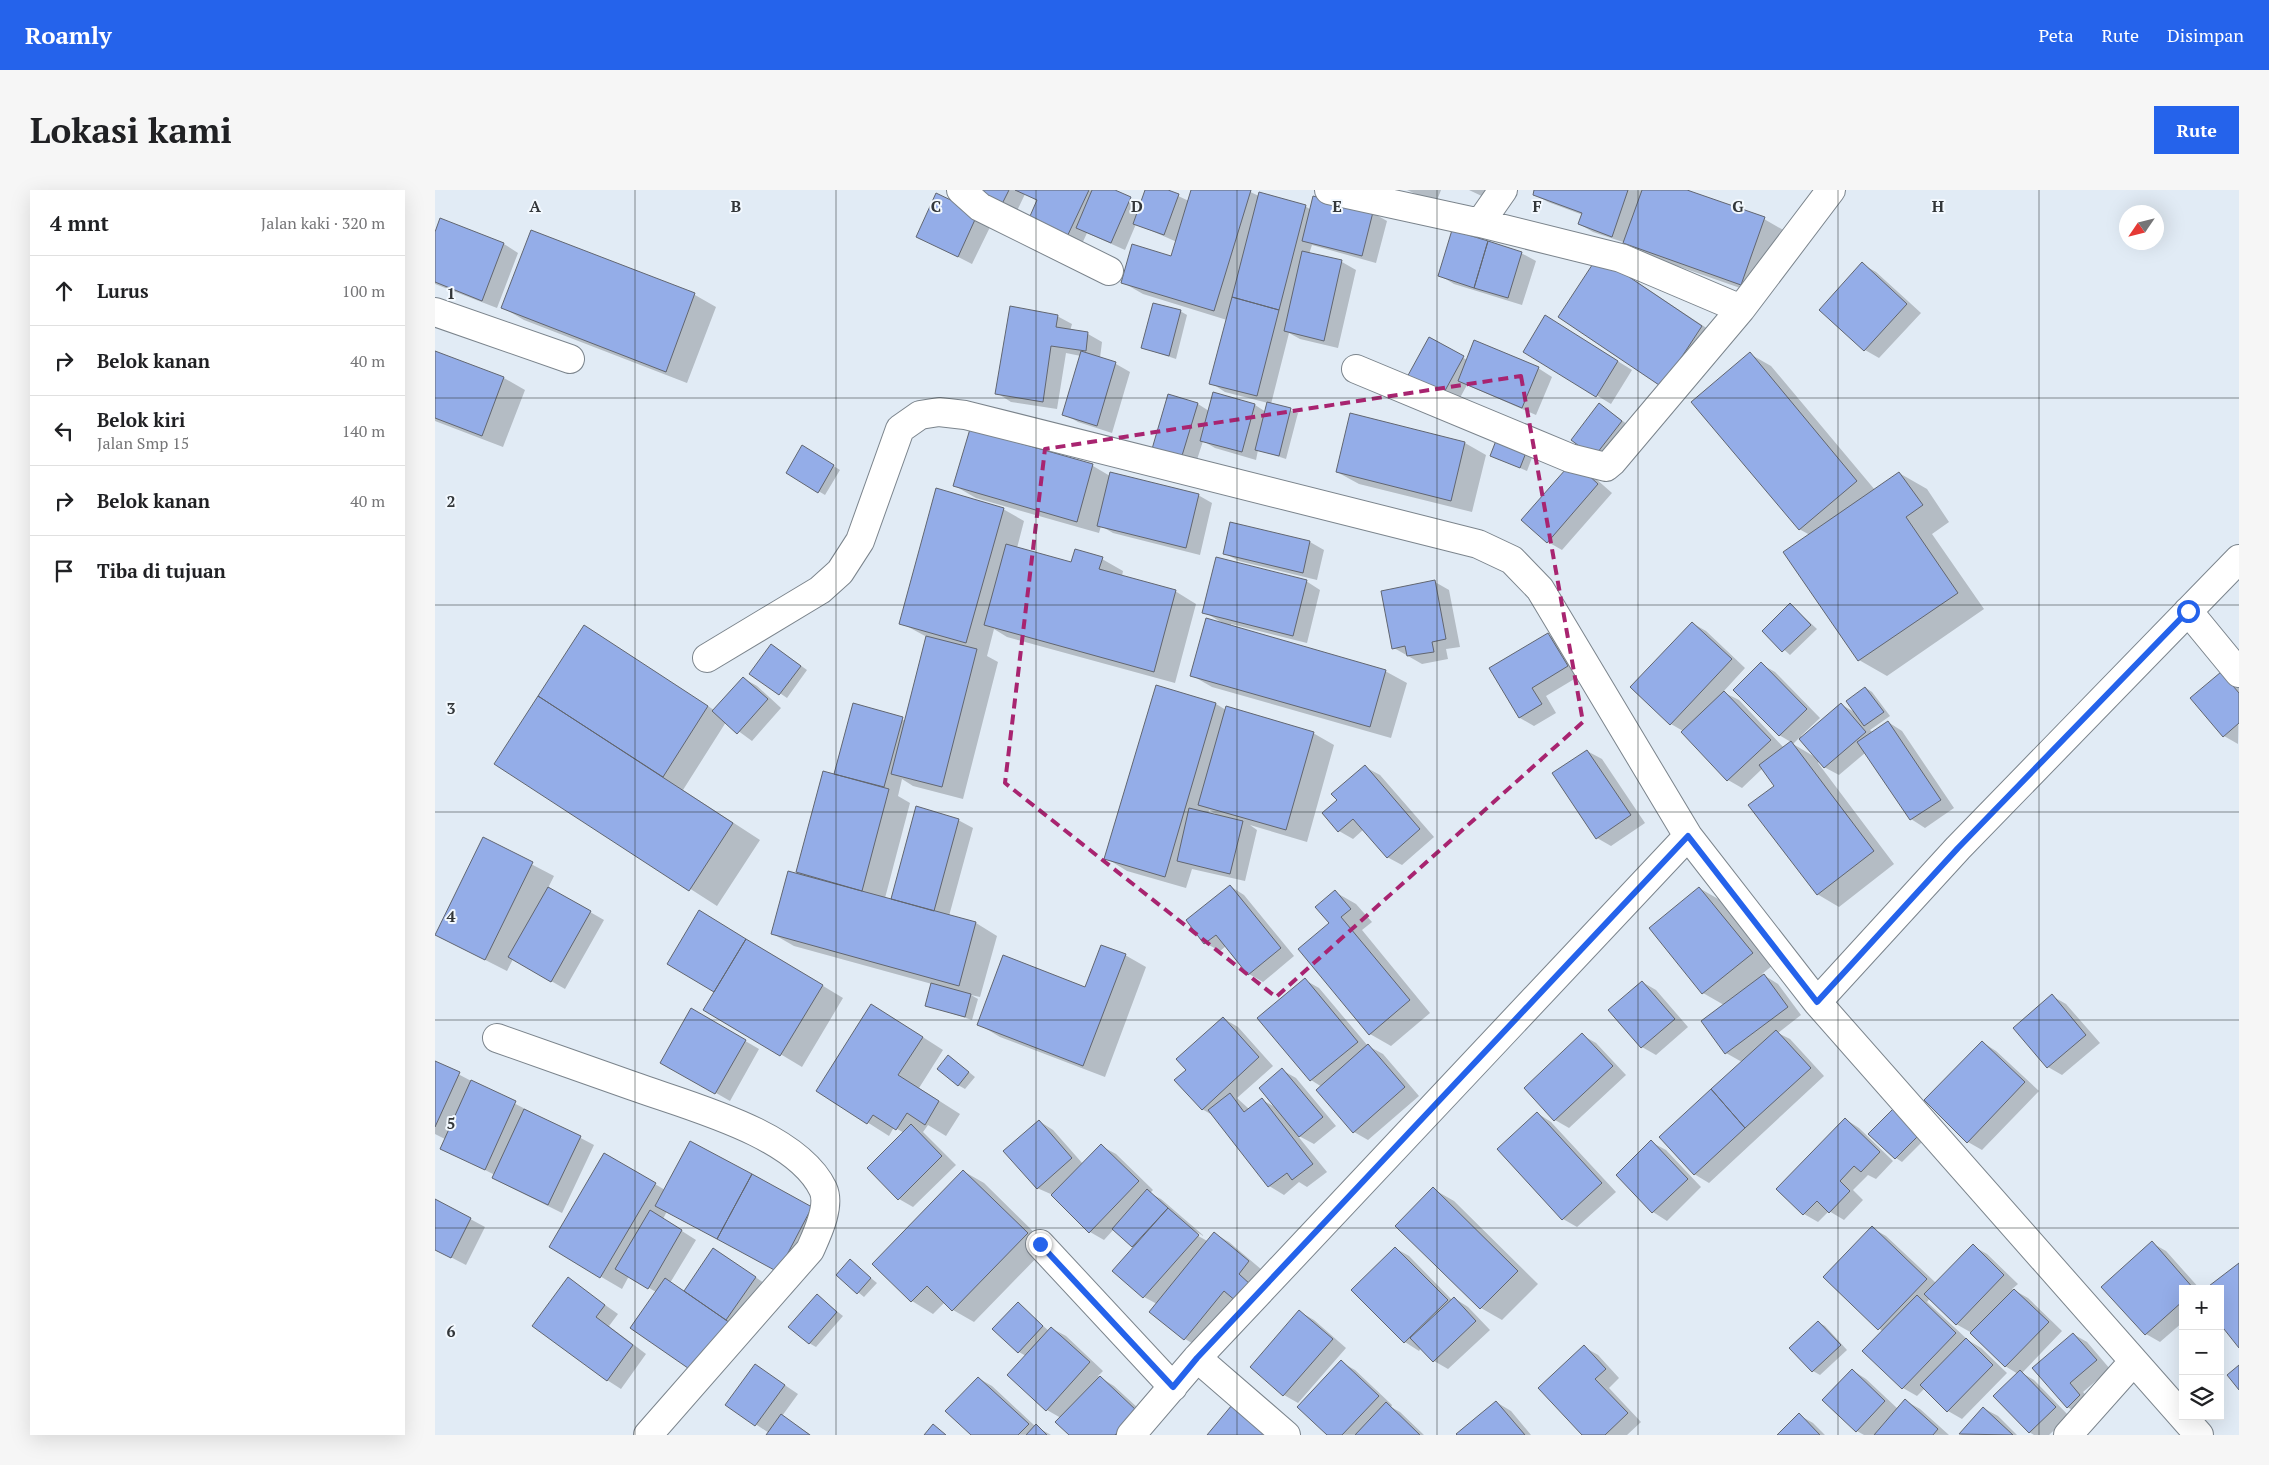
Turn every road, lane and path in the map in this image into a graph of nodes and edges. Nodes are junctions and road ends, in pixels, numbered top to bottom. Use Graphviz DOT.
graph roads {
  1 [pos="961,190"];
  2 [pos="1329,190"];
  3 [pos="1503,190"];
  4 [pos="1831,190"];
  5 [pos="1480,224"];
  6 [pos="1109,271"];
  7 [pos="1741,309"];
  8 [pos="435,312"];
  9 [pos="570,359"];
  10 [pos="1355,369"];
  11 [pos="2239,559"];
  12 [pos="2188,611"];
  13 [pos="707,658"];
  14 [pos="2239,673"];
  15 [pos="1688,836"];
  16 [pos="1817,1002"];
  17 [pos="497,1038"];
  18 [pos="1040,1244"];
  19 [pos="1197,1358"];
  20 [pos="2133,1362"];
  21 [pos="1173,1387"];
  22 [pos="648,1435"];
  23 [pos="1131,1435"];
  24 [pos="1287,1435"];
  25 [pos="2068,1435"];
  26 [pos="2199,1435"];
  1 -- 6 [label="street"];
  2 -- 5 [label="street"];
  3 -- 5 [label="street"];
  4 -- 7 [label="street"];
  5 -- 7 [label="street"];
  7 -- 10 [label="street"];
  8 -- 9 [label="street"];
  11 -- 12 [label="street"];
  12 -- 14 [label="street"];
  12 -- 16 [label="street"];
  13 -- 15 [label="street"];
  15 -- 16 [label="street"];
  15 -- 19 [label="street"];
  16 -- 20 [label="street"];
  17 -- 22 [label="street"];
  18 -- 21 [label="street"];
  19 -- 21 [label="street"];
  19 -- 24 [label="street"];
  20 -- 25 [label="street"];
  20 -- 26 [label="street"];
  21 -- 23 [label="street"];
}
